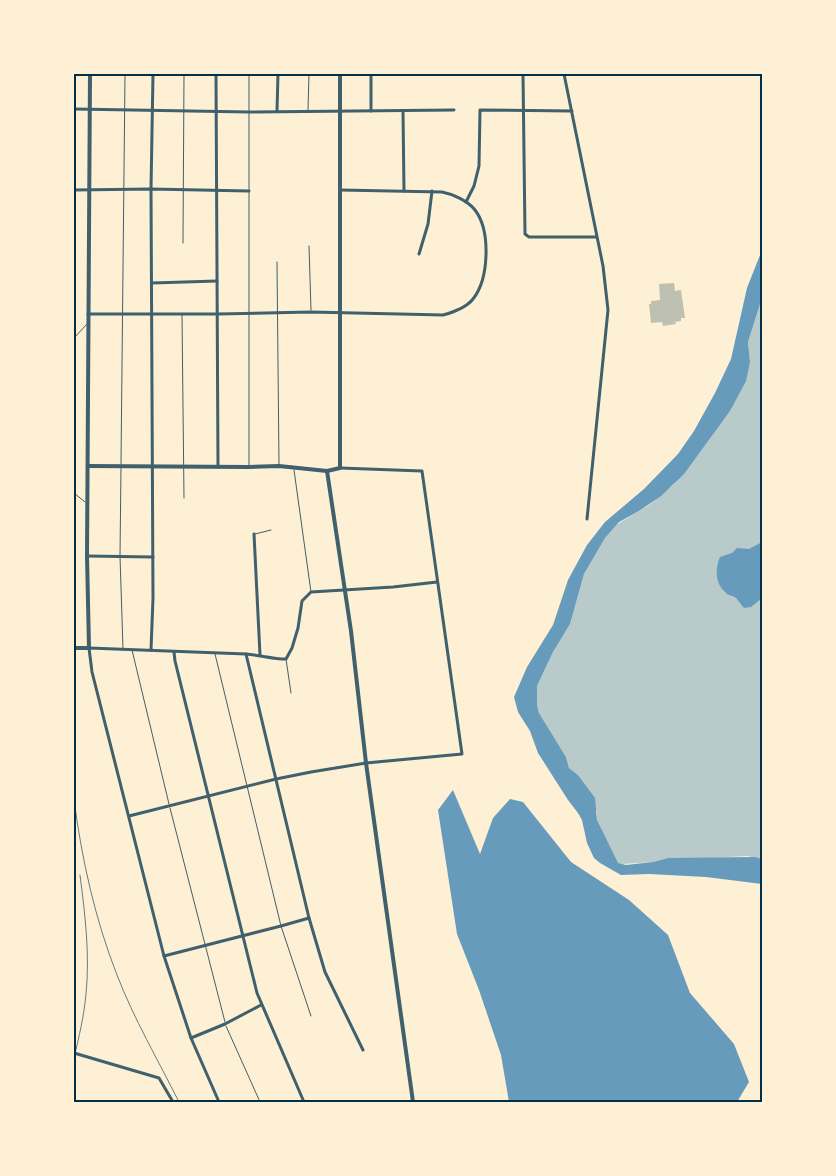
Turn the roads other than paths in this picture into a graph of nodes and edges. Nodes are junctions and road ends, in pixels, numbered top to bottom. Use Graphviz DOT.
graph roads {
  1 [pos="90,74"];
  2 [pos="124,74"];
  3 [pos="153,74"];
  4 [pos="184,74"];
  5 [pos="216,74"];
  6 [pos="248,74"];
  7 [pos="278,74"];
  8 [pos="309,74"];
  9 [pos="340,74"];
  10 [pos="370,74"];
  11 [pos="523,74"];
  12 [pos="564,74"];
  13 [pos="74,109"];
  14 [pos="90,109"];
  15 [pos="124,109"];
  16 [pos="152,110"];
  17 [pos="184,110"];
  18 [pos="454,110"];
  19 [pos="216,111"];
  20 [pos="277,111"];
  21 [pos="308,111"];
  22 [pos="371,111"];
  23 [pos="403,111"];
  24 [pos="524,111"];
  25 [pos="572,111"];
  26 [pos="249,112"];
  27 [pos="340,112"];
  28 [pos="124,189"];
  29 [pos="152,189"];
  30 [pos="74,190"];
  31 [pos="90,190"];
  32 [pos="183,190"];
  33 [pos="216,190"];
  34 [pos="340,190"];
  35 [pos="249,191"];
  36 [pos="404,191"];
  37 [pos="432,191"];
  38 [pos="466,202"];
  39 [pos="596,237"];
  40 [pos="183,243"];
  41 [pos="309,246"];
  42 [pos="419,254"];
  43 [pos="277,262"];
  44 [pos="217,281"];
  45 [pos="152,282"];
  46 [pos="311,312"];
  47 [pos="122,313"];
  48 [pos="152,313"];
  49 [pos="279,313"];
  50 [pos="340,313"];
  51 [pos="88,314"];
  52 [pos="182,314"];
  53 [pos="218,314"];
  54 [pos="250,314"];
  55 [pos="88,323"];
  56 [pos="74,338"];
  57 [pos="88,466"];
  58 [pos="121,466"];
  59 [pos="152,466"];
  60 [pos="184,466"];
  61 [pos="279,466"];
  62 [pos="218,467"];
  63 [pos="249,467"];
  64 [pos="293,467"];
  65 [pos="340,468"];
  66 [pos="326,471"];
  67 [pos="74,493"];
  68 [pos="184,498"];
  69 [pos="87,504"];
  70 [pos="587,519"];
  71 [pos="271,530"];
  72 [pos="254,534"];
  73 [pos="87,556"];
  74 [pos="120,556"];
  75 [pos="153,558"];
  76 [pos="437,582"];
  77 [pos="344,591"];
  78 [pos="311,592"];
  79 [pos="74,648"];
  80 [pos="89,648"];
  81 [pos="123,649"];
  82 [pos="132,649"];
  83 [pos="151,650"];
  84 [pos="174,652"];
  85 [pos="214,653"];
  86 [pos="246,654"];
  87 [pos="260,655"];
  88 [pos="286,658"];
  89 [pos="291,693"];
  90 [pos="366,763"];
  91 [pos="276,779"];
  92 [pos="248,787"];
  93 [pos="209,797"];
  94 [pos="169,806"];
  95 [pos="129,816"];
  96 [pos="309,918"];
  97 [pos="281,926"];
  98 [pos="243,936"];
  99 [pos="204,946"];
  100 [pos="164,956"];
  101 [pos="261,1005"];
  102 [pos="311,1016"];
  103 [pos="225,1024"];
  104 [pos="191,1038"];
  105 [pos="362,1050"];
  106 [pos="74,1052"];
  107 [pos="173,1102"];
  108 [pos="219,1102"];
  109 [pos="260,1102"];
  110 [pos="304,1102"];
  111 [pos="413,1102"];
  1 -- 14 [label="street"];
  2 -- 15 [label="lane"];
  3 -- 16 [label="street"];
  4 -- 17 [label="lane"];
  5 -- 19 [label="street"];
  6 -- 26 [label="lane"];
  7 -- 20 [label="street"];
  8 -- 21 [label="lane"];
  9 -- 27 [label="street"];
  10 -- 22 [label="street"];
  11 -- 24 [label="street"];
  12 -- 25 [label="street"];
  13 -- 14 [label="street"];
  14 -- 15 [label="street"];
  14 -- 31 [label="street"];
  15 -- 16 [label="street"];
  15 -- 28 [label="lane"];
  16 -- 17 [label="street"];
  16 -- 29 [label="street"];
  17 -- 19 [label="street"];
  17 -- 32 [label="lane"];
  18 -- 23 [label="street"];
  19 -- 26 [label="street"];
  19 -- 33 [label="street"];
  20 -- 21 [label="street"];
  20 -- 26 [label="street"];
  21 -- 27 [label="street"];
  22 -- 23 [label="street"];
  22 -- 27 [label="street"];
  23 -- 36 [label="street"];
  24 -- 25 [label="street"];
  24 -- 38 [label="street"];
  24 -- 39 [label="street"];
  25 -- 39 [label="street"];
  26 -- 35 [label="lane"];
  27 -- 34 [label="street"];
  28 -- 29 [label="street"];
  28 -- 31 [label="street"];
  28 -- 47 [label="lane"];
  29 -- 32 [label="street"];
  29 -- 45 [label="street"];
  30 -- 31 [label="street"];
  31 -- 51 [label="street"];
  32 -- 33 [label="street"];
  32 -- 40 [label="lane"];
  33 -- 35 [label="street"];
  33 -- 44 [label="street"];
  34 -- 36 [label="street"];
  34 -- 50 [label="street"];
  35 -- 54 [label="lane"];
  36 -- 37 [label="street"];
  37 -- 38 [label="street"];
  37 -- 42 [label="street"];
  38 -- 50 [label="street"];
  39 -- 70 [label="street"];
  41 -- 46 [label="lane"];
  43 -- 49 [label="lane"];
  44 -- 45 [label="street"];
  44 -- 53 [label="street"];
  45 -- 48 [label="street"];
  46 -- 49 [label="street"];
  46 -- 50 [label="street"];
  47 -- 48 [label="street"];
  47 -- 51 [label="street"];
  47 -- 58 [label="lane"];
  48 -- 52 [label="street"];
  48 -- 59 [label="street"];
  49 -- 54 [label="street"];
  49 -- 61 [label="lane"];
  50 -- 65 [label="street"];
  51 -- 55 [label="street"];
  52 -- 53 [label="street"];
  52 -- 60 [label="lane"];
  53 -- 54 [label="street"];
  53 -- 62 [label="street"];
  54 -- 63 [label="lane"];
  55 -- 56 [label="lane"];
  55 -- 57 [label="street"];
  57 -- 58 [label="street"];
  57 -- 69 [label="street"];
  58 -- 59 [label="street"];
  58 -- 74 [label="lane"];
  59 -- 60 [label="street"];
  59 -- 75 [label="street"];
  60 -- 62 [label="street"];
  60 -- 68 [label="lane"];
  61 -- 63 [label="street"];
  61 -- 64 [label="street"];
  62 -- 63 [label="street"];
  64 -- 66 [label="street"];
  64 -- 78 [label="lane"];
  65 -- 66 [label="street"];
  65 -- 76 [label="street"];
  66 -- 77 [label="street"];
  67 -- 69 [label="lane"];
  69 -- 73 [label="street"];
  71 -- 72 [label="lane"];
  72 -- 87 [label="street"];
  73 -- 74 [label="street"];
  73 -- 80 [label="street"];
  74 -- 75 [label="street"];
  74 -- 81 [label="lane"];
  75 -- 83 [label="street"];
  76 -- 77 [label="street"];
  76 -- 90 [label="street"];
  77 -- 78 [label="street"];
  77 -- 90 [label="street"];
  78 -- 88 [label="street"];
  79 -- 80 [label="street"];
  80 -- 81 [label="street"];
  80 -- 95 [label="street"];
  81 -- 82 [label="street"];
  82 -- 83 [label="street"];
  82 -- 94 [label="lane"];
  83 -- 84 [label="street"];
  84 -- 85 [label="street"];
  84 -- 93 [label="street"];
  85 -- 86 [label="street"];
  85 -- 92 [label="lane"];
  86 -- 87 [label="street"];
  86 -- 91 [label="street"];
  87 -- 88 [label="street"];
  88 -- 89 [label="lane"];
  90 -- 91 [label="street"];
  90 -- 111 [label="street"];
  91 -- 92 [label="street"];
  91 -- 96 [label="street"];
  92 -- 93 [label="street"];
  92 -- 97 [label="lane"];
  93 -- 94 [label="street"];
  93 -- 98 [label="street"];
  94 -- 95 [label="street"];
  94 -- 99 [label="lane"];
  95 -- 100 [label="street"];
  96 -- 97 [label="street"];
  96 -- 105 [label="street"];
  97 -- 98 [label="street"];
  97 -- 102 [label="lane"];
  98 -- 99 [label="street"];
  98 -- 101 [label="street"];
  99 -- 100 [label="street"];
  99 -- 103 [label="lane"];
  100 -- 104 [label="street"];
  101 -- 103 [label="street"];
  101 -- 110 [label="street"];
  103 -- 104 [label="street"];
  103 -- 109 [label="lane"];
  104 -- 108 [label="street"];
  106 -- 107 [label="street"];
}
